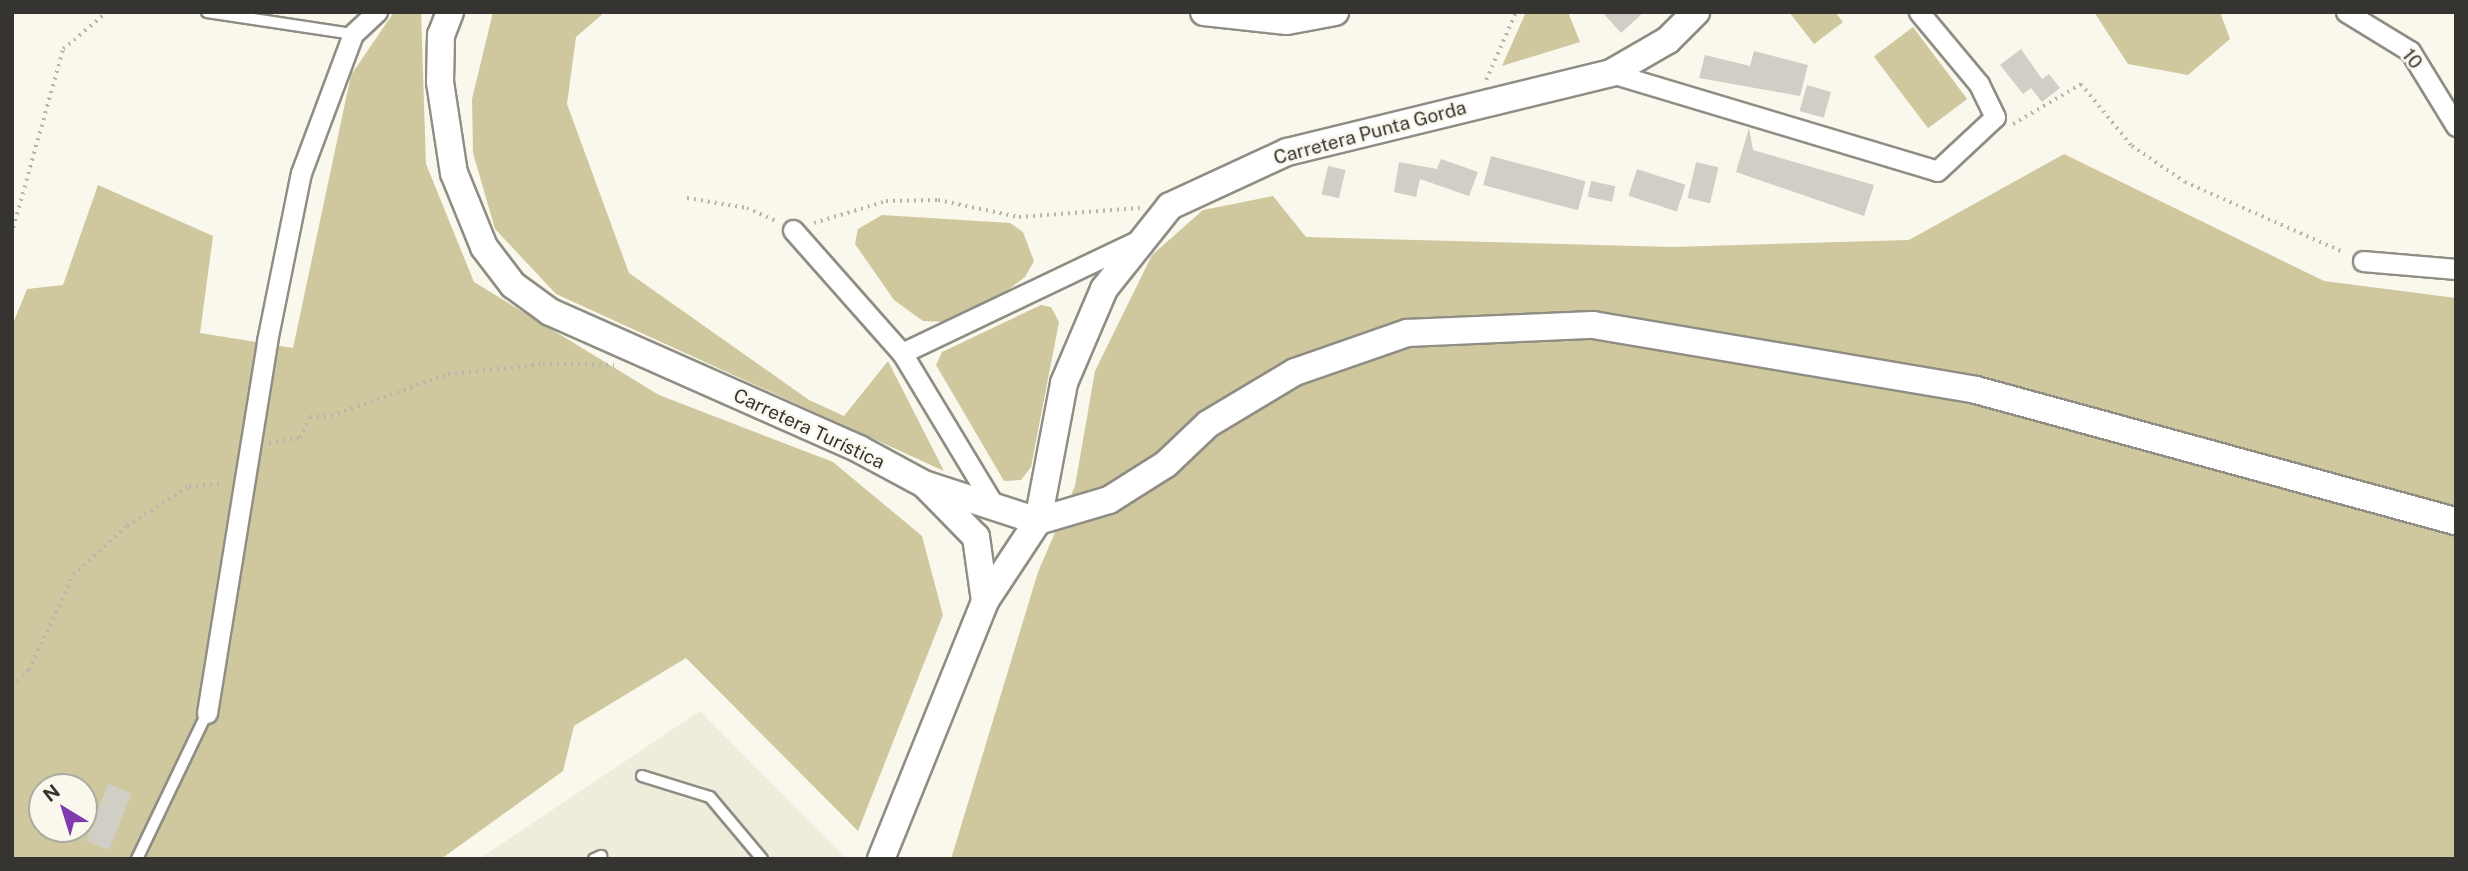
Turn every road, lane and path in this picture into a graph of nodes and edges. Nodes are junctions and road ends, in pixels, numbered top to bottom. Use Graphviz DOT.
graph roads {
  1 [pos="107,12"];
  2 [pos="207,12"];
  3 [pos="377,12"];
  4 [pos="450,12"];
  5 [pos="1204,12"];
  6 [pos="1335,12"];
  7 [pos="1516,12"];
  8 [pos="1696,12"];
  9 [pos="1919,12"];
  10 [pos="2346,12"];
  11 [pos="353,34"];
  12 [pos="1611,72"];
  13 [pos="1479,105"];
  14 [pos="1994,117"];
  15 [pos="2456,126"];
  16 [pos="687,198"];
  17 [pos="1170,206"];
  18 [pos="12,228"];
  19 [pos="793,230"];
  20 [pos="1137,241"];
  21 [pos="2363,261"];
  22 [pos="2456,269"];
  23 [pos="902,353"];
  24 [pos="624,365"];
  25 [pos="250,447"];
  26 [pos="244,483"];
  27 [pos="924,484"];
  28 [pos="995,507"];
  29 [pos="1038,521"];
  30 [pos="2456,521"];
  31 [pos="985,601"];
  32 [pos="12,686"];
  33 [pos="207,713"];
  34 [pos="642,776"];
  35 [pos="137,859"];
  36 [pos="762,859"];
  37 [pos="881,859"];
  1 -- 18 [label="path"];
  2 -- 11 [label="lane"];
  3 -- 11 [label="street"];
  4 -- 27 [label="main road, Carretera Turística"];
  5 -- 6 [label="main road"];
  7 -- 13 [label="path"];
  8 -- 12 [label="main road, Carretera Punta Gorda"];
  9 -- 14 [label="street"];
  10 -- 15 [label="street, 10"];
  11 -- 25 [label="street"];
  12 -- 13 [label="main road, Carretera Punta Gorda"];
  12 -- 14 [label="street"];
  13 -- 17 [label="main road, Carretera Punta Gorda"];
  14 -- 21 [label="path"];
  16 -- 19 [label="path"];
  17 -- 19 [label="path"];
  17 -- 20 [label="main road, Carretera Punta Gorda"];
  19 -- 23 [label="street"];
  20 -- 23 [label="street"];
  20 -- 29 [label="main road, Carretera Punta Gorda"];
  21 -- 22 [label="street"];
  23 -- 28 [label="street"];
  24 -- 25 [label="path"];
  25 -- 26 [label="street"];
  26 -- 32 [label="path"];
  26 -- 33 [label="street"];
  27 -- 28 [label="main road, Carretera Turística"];
  27 -- 31 [label="main road"];
  28 -- 29 [label="main road, Carretera Turística"];
  29 -- 30 [label="main road"];
  29 -- 31 [label="main road"];
  31 -- 37 [label="main road"];
  33 -- 35 [label="lane"];
  34 -- 36 [label="lane"];
}
